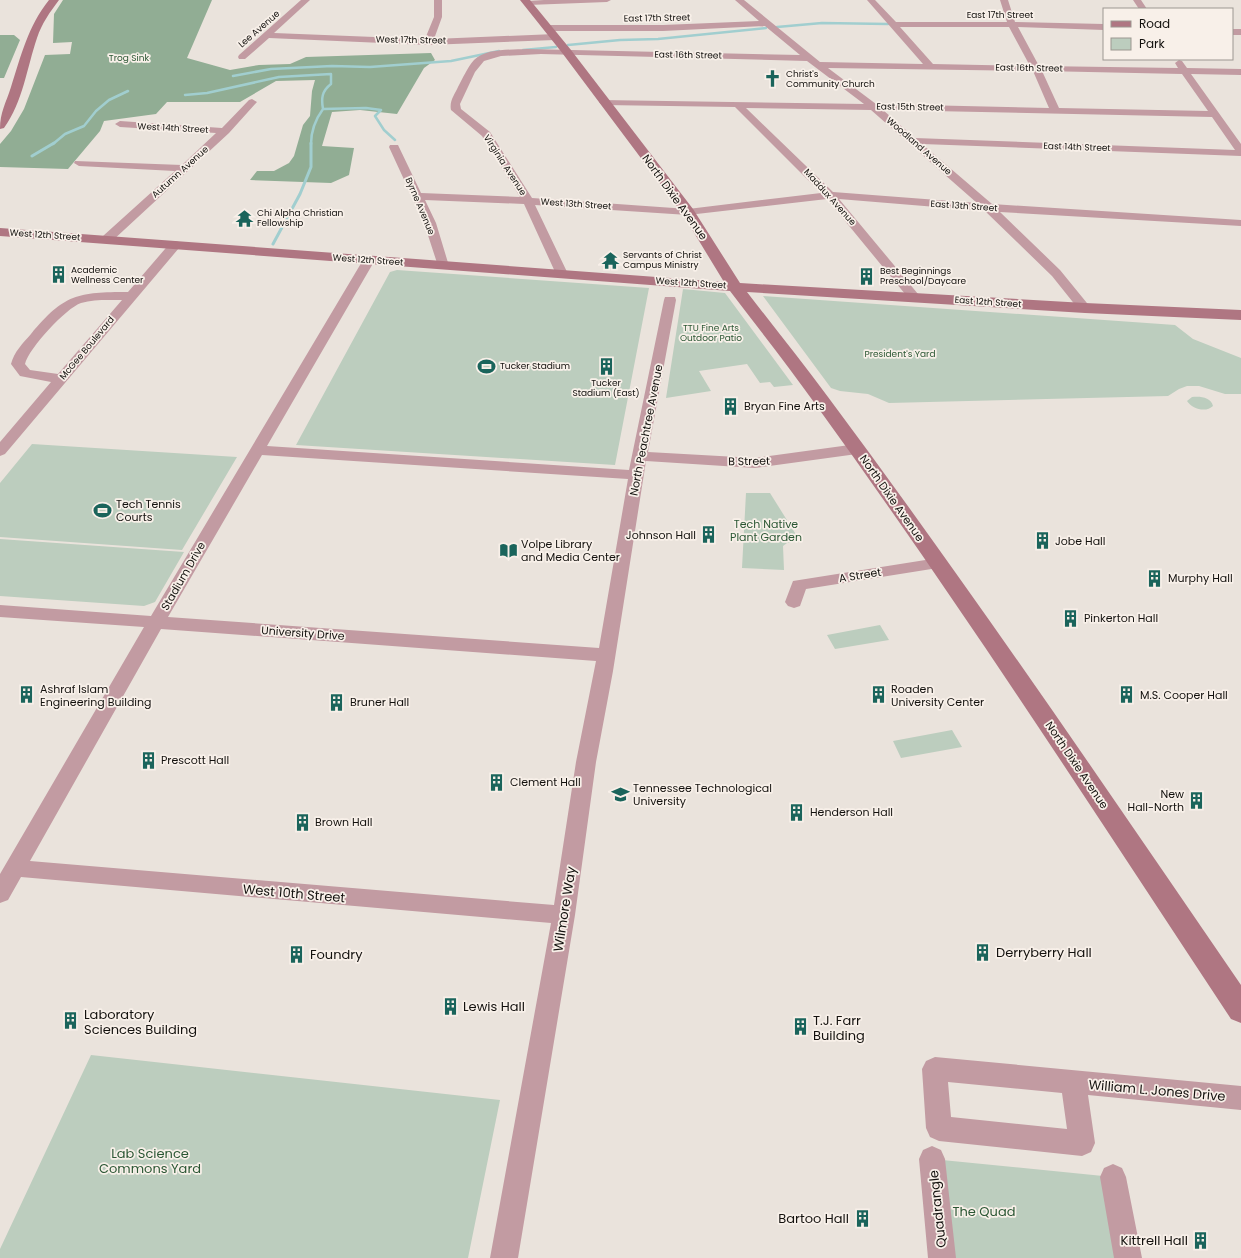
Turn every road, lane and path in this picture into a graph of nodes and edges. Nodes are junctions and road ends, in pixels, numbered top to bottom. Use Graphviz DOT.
graph roads {
  1 [pos="54,0"];
  2 [pos="306,0"];
  3 [pos="438,0"];
  4 [pos="607,0"];
  5 [pos="739,0"];
  6 [pos="871,0"];
  7 [pos="1004,0"];
  8 [pos="526,2"];
  9 [pos="766,23"];
  10 [pos="1012,24"];
  11 [pos="895,25"];
  12 [pos="1103,27"];
  13 [pos="552,33"];
  14 [pos="267,35"];
  15 [pos="428,42"];
  16 [pos="567,52"];
  17 [pos="518,53"];
  18 [pos="242,57"];
  19 [pos="808,58"];
  20 [pos="1177,60"];
  21 [pos="818,65"];
  22 [pos="930,66"];
  23 [pos="1036,68"];
  24 [pos="1184,71"];
  25 [pos="1241,72"];
  26 [pos="252,102"];
  27 [pos="604,102"];
  28 [pos="737,104"];
  29 [pos="872,106"];
  30 [pos="1055,110"];
  31 [pos="1216,114"];
  32 [pos="120,124"];
  33 [pos="0,125"];
  34 [pos="225,131"];
  35 [pos="913,141"];
  36 [pos="394,147"];
  37 [pos="1241,152"];
  38 [pos="79,163"];
  39 [pos="184,168"];
  40 [pos="830,195"];
  41 [pos="417,196"];
  42 [pos="528,201"];
  43 [pos="989,208"];
  44 [pos="688,212"];
  45 [pos="1241,223"];
  46 [pos="0,232"];
  47 [pos="107,240"];
  48 [pos="175,245"];
  49 [pos="369,260"];
  50 [pos="443,266"];
  51 [pos="562,274"];
  52 [pos="735,287"];
  53 [pos="131,296"];
  54 [pos="914,297"];
  55 [pos="670,300"];
  56 [pos="1085,308"];
  57 [pos="1241,315"];
  58 [pos="61,379"];
  59 [pos="857,449"];
  60 [pos="257,450"];
  61 [pos="0,451"];
  62 [pos="641,456"];
  63 [pos="636,475"];
  64 [pos="622,560"];
  65 [pos="938,563"];
  66 [pos="794,602"];
  67 [pos="0,611"];
  68 [pos="156,622"];
  69 [pos="606,655"];
  70 [pos="9,879"];
  71 [pos="564,915"];
  72 [pos="1241,1010"];
  73 [pos="1073,1083"];
  74 [pos="1241,1098"];
  75 [pos="932,1159"];
  76 [pos="1113,1176"];
  77 [pos="504,1258"];
  78 [pos="942,1258"];
  79 [pos="1128,1258"];
  1 -- 33 [label="street"];
  2 -- 14 [label="street, Lee Avenue"];
  3 -- 15 [label="street"];
  4 -- 8 [label="street"];
  5 -- 9 [label="street, Woodland Avenue"];
  6 -- 11 [label="street"];
  7 -- 10 [label="street"];
  8 -- 13 [label="street, North Dixie Avenue"];
  9 -- 13 [label="street, East 17th Street"];
  9 -- 19 [label="street, Woodland Avenue"];
  10 -- 11 [label="street, East 17th Street"];
  10 -- 12 [label="street, East 17th Street"];
  10 -- 23 [label="street"];
  11 -- 22 [label="street"];
  13 -- 15 [label="street, West 17th Street"];
  13 -- 16 [label="street, North Dixie Avenue"];
  14 -- 15 [label="street, West 17th Street"];
  14 -- 18 [label="street, Lee Avenue"];
  16 -- 17 [label="street, East 16th Street"];
  16 -- 19 [label="street, East 16th Street"];
  16 -- 27 [label="street, North Dixie Avenue"];
  17 -- 42 [label="street, Virginia Avenue"];
  19 -- 21 [label="street, Woodland Avenue"];
  20 -- 24 [label="street"];
  21 -- 22 [label="street, East 16th Street"];
  21 -- 29 [label="street, Woodland Avenue"];
  22 -- 23 [label="street, East 16th Street"];
  23 -- 24 [label="street, East 16th Street"];
  23 -- 30 [label="street"];
  24 -- 25 [label="street, East 16th Street"];
  24 -- 31 [label="street"];
  26 -- 34 [label="street, Autumn Avenue"];
  27 -- 28 [label="street, East 15th Street"];
  27 -- 44 [label="street, North Dixie Avenue"];
  28 -- 29 [label="street, East 15th Street"];
  28 -- 40 [label="street, Maddux Avenue"];
  29 -- 30 [label="street, East 15th Street"];
  29 -- 35 [label="street, Woodland Avenue"];
  30 -- 31 [label="street, East 15th Street"];
  31 -- 37 [label="street"];
  32 -- 34 [label="street, West 14th Street"];
  34 -- 39 [label="street, Autumn Avenue"];
  35 -- 37 [label="street, East 14th Street"];
  35 -- 43 [label="street, Woodland Avenue"];
  36 -- 41 [label="street, Byrne Avenue"];
  38 -- 39 [label="street"];
  39 -- 47 [label="street, Autumn Avenue"];
  40 -- 43 [label="street, East 13th Street"];
  40 -- 44 [label="street, East 13th Street"];
  40 -- 54 [label="street, Maddux Avenue"];
  41 -- 42 [label="street, West 13th Street"];
  41 -- 50 [label="street, Byrne Avenue"];
  42 -- 44 [label="street, West 13th Street"];
  42 -- 51 [label="street, Virginia Avenue"];
  43 -- 45 [label="street, East 13th Street"];
  43 -- 56 [label="street, Woodland Avenue"];
  44 -- 52 [label="street, North Dixie Avenue"];
  46 -- 47 [label="street, West 12th Street"];
  47 -- 48 [label="street, West 12th Street"];
  48 -- 49 [label="street, West 12th Street"];
  48 -- 53 [label="street, McGee Boulevard"];
  49 -- 50 [label="street, West 12th Street"];
  49 -- 60 [label="street, Stadium Drive"];
  50 -- 51 [label="street, West 12th Street"];
  51 -- 52 [label="street, West 12th Street"];
  52 -- 54 [label="street, East 12th Street"];
  52 -- 59 [label="street, North Dixie Avenue"];
  53 -- 58 [label="street, McGee Boulevard"];
  53 -- 58 [label="street"];
  54 -- 56 [label="street, East 12th Street"];
  55 -- 62 [label="street, North Peachtree Avenue"];
  56 -- 57 [label="street, East 12th Street"];
  58 -- 61 [label="street, McGee Boulevard"];
  59 -- 62 [label="street, B Street"];
  59 -- 65 [label="street, North Dixie Avenue"];
  60 -- 63 [label="street"];
  60 -- 68 [label="street, Stadium Drive"];
  62 -- 63 [label="street, North Peachtree Avenue"];
  63 -- 64 [label="street, North Peachtree Avenue"];
  64 -- 69 [label="street, Wilmore Way"];
  65 -- 66 [label="street, A Street"];
  65 -- 72 [label="street, North Dixie Avenue"];
  67 -- 68 [label="street, University Drive"];
  68 -- 69 [label="street, University Drive"];
  68 -- 70 [label="street, Stadium Drive"];
  69 -- 71 [label="street, Wilmore Way"];
  70 -- 71 [label="street, West 10th Street"];
  71 -- 77 [label="street, Wilmore Way"];
  73 -- 73 [label="street, William L. Jones Drive"];
  73 -- 74 [label="street, William L. Jones Drive"];
  75 -- 78 [label="street, Quadrangle"];
  76 -- 79 [label="street"];
}
